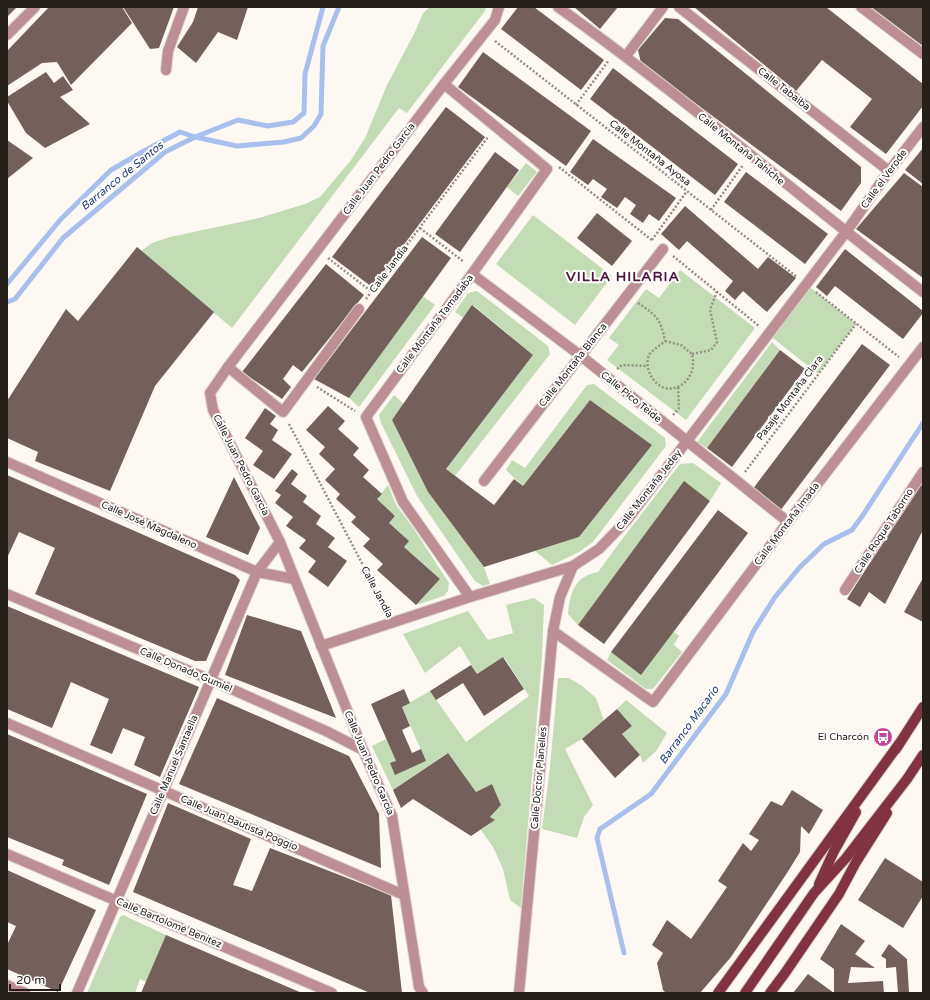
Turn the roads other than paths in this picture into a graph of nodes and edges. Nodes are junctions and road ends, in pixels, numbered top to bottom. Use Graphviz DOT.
graph roads {
  1 [pos="36,7"];
  2 [pos="184,7"];
  3 [pos="499,7"];
  4 [pos="558,7"];
  5 [pos="663,7"];
  6 [pos="679,7"];
  7 [pos="861,7"];
  8 [pos="7,35"];
  9 [pos="923,54"];
  10 [pos="626,56"];
  11 [pos="166,70"];
  12 [pos="444,84"];
  13 [pos="923,127"];
  14 [pos="889,171"];
  15 [pos="846,232"];
  16 [pos="663,248"];
  17 [pos="474,272"];
  18 [pos="923,292"];
  19 [pos="359,309"];
  20 [pos="923,347"];
  21 [pos="581,356"];
  22 [pos="228,367"];
  23 [pos="687,442"];
  24 [pos="7,462"];
  25 [pos="923,472"];
  26 [pos="484,481"];
  27 [pos="788,522"];
  28 [pos="280,542"];
  29 [pos="573,566"];
  30 [pos="257,572"];
  31 [pos="294,579"];
  32 [pos="845,590"];
  33 [pos="7,594"];
  34 [pos="470,596"];
  35 [pos="553,631"];
  36 [pos="321,646"];
  37 [pos="211,680"];
  38 [pos="923,707"];
  39 [pos="7,723"];
  40 [pos="900,744"];
  41 [pos="363,750"];
  42 [pos="923,755"];
  43 [pos="907,778"];
  44 [pos="163,790"];
  45 [pos="7,854"];
  46 [pos="814,893"];
  47 [pos="404,895"];
  48 [pos="117,900"];
  49 [pos="7,985"];
  50 [pos="25,993"];
  51 [pos="77,993"];
  52 [pos="332,993"];
  53 [pos="423,993"];
  54 [pos="519,993"];
  55 [pos="718,993"];
  56 [pos="745,993"];
  57 [pos="770,993"];
  1 -- 8 [label="street"];
  2 -- 11 [label="street"];
  3 -- 12 [label="street, Calle Juan Pedro García"];
  4 -- 10 [label="street, Calle Montaña Tahiche"];
  5 -- 10 [label="street"];
  6 -- 14 [label="street, Calle Tabaiba"];
  7 -- 9 [label="street"];
  10 -- 15 [label="street, Calle Montaña Tahiche"];
  12 -- 17 [label="street, Calle Montaña Tamadaba"];
  12 -- 22 [label="street, Calle Juan Pedro García"];
  13 -- 14 [label="street, Calle el Verode"];
  14 -- 15 [label="street, Calle el Verode"];
  15 -- 18 [label="street, Calle Montaña Tahiche"];
  15 -- 23 [label="street, Calle Montaña Jedey"];
  16 -- 21 [label="street, Calle Montaña Blanca"];
  17 -- 21 [label="street, Calle Pico Teide"];
  17 -- 34 [label="street, Calle Montaña Tamadaba"];
  19 -- 22 [label="street"];
  20 -- 27 [label="street, Calle Montaña Imada"];
  21 -- 23 [label="street, Calle Pico Teide"];
  21 -- 26 [label="street, Calle Montaña Blanca"];
  22 -- 28 [label="street, Calle Juan Pedro García"];
  23 -- 27 [label="street, Calle Pico Teide"];
  23 -- 29 [label="street, Calle Montaña Jedey"];
  24 -- 30 [label="street, Calle José Magdaleno"];
  25 -- 32 [label="street, Calle Roque Taborno"];
  27 -- 35 [label="street, Calle Montaña Imada"];
  28 -- 30 [label="street, Calle Manuel Santaella"];
  28 -- 31 [label="street, Calle Juan Pedro García"];
  29 -- 34 [label="street, Calle Montaña Jedey"];
  29 -- 35 [label="street, Calle Doctor Planelles"];
  30 -- 31 [label="street, Calle José Magdaleno"];
  30 -- 37 [label="street, Calle Manuel Santaella"];
  31 -- 36 [label="street, Calle Juan Pedro García"];
  33 -- 37 [label="street, Calle Donado Gumiel"];
  34 -- 36 [label="street, Calle Montaña Jedey"];
  35 -- 54 [label="street, Calle Doctor Planelles"];
  36 -- 41 [label="street, Calle Juan Pedro García"];
  37 -- 41 [label="street, Calle Donado Gumiel"];
  37 -- 44 [label="street, Calle Manuel Santaella"];
  38 -- 40 [label="main road"];
  39 -- 44 [label="street, Calle Juan Bautista Poggio"];
  40 -- 46 [label="main road"];
  40 -- 55 [label="main road"];
  41 -- 47 [label="street, Calle Juan Pedro García"];
  42 -- 43 [label="main road"];
  43 -- 46 [label="main road"];
  43 -- 57 [label="main road"];
  44 -- 47 [label="street, Calle Juan Bautista Poggio"];
  44 -- 48 [label="street, Calle Manuel Santaella"];
  45 -- 48 [label="street, Calle Bartolomé Benítez"];
  46 -- 56 [label="main road"];
  47 -- 53 [label="street, Calle Juan Pedro García"];
  48 -- 51 [label="street, Calle Manuel Santaella"];
  48 -- 52 [label="street, Calle Bartolomé Benítez"];
  49 -- 50 [label="street"];
}
